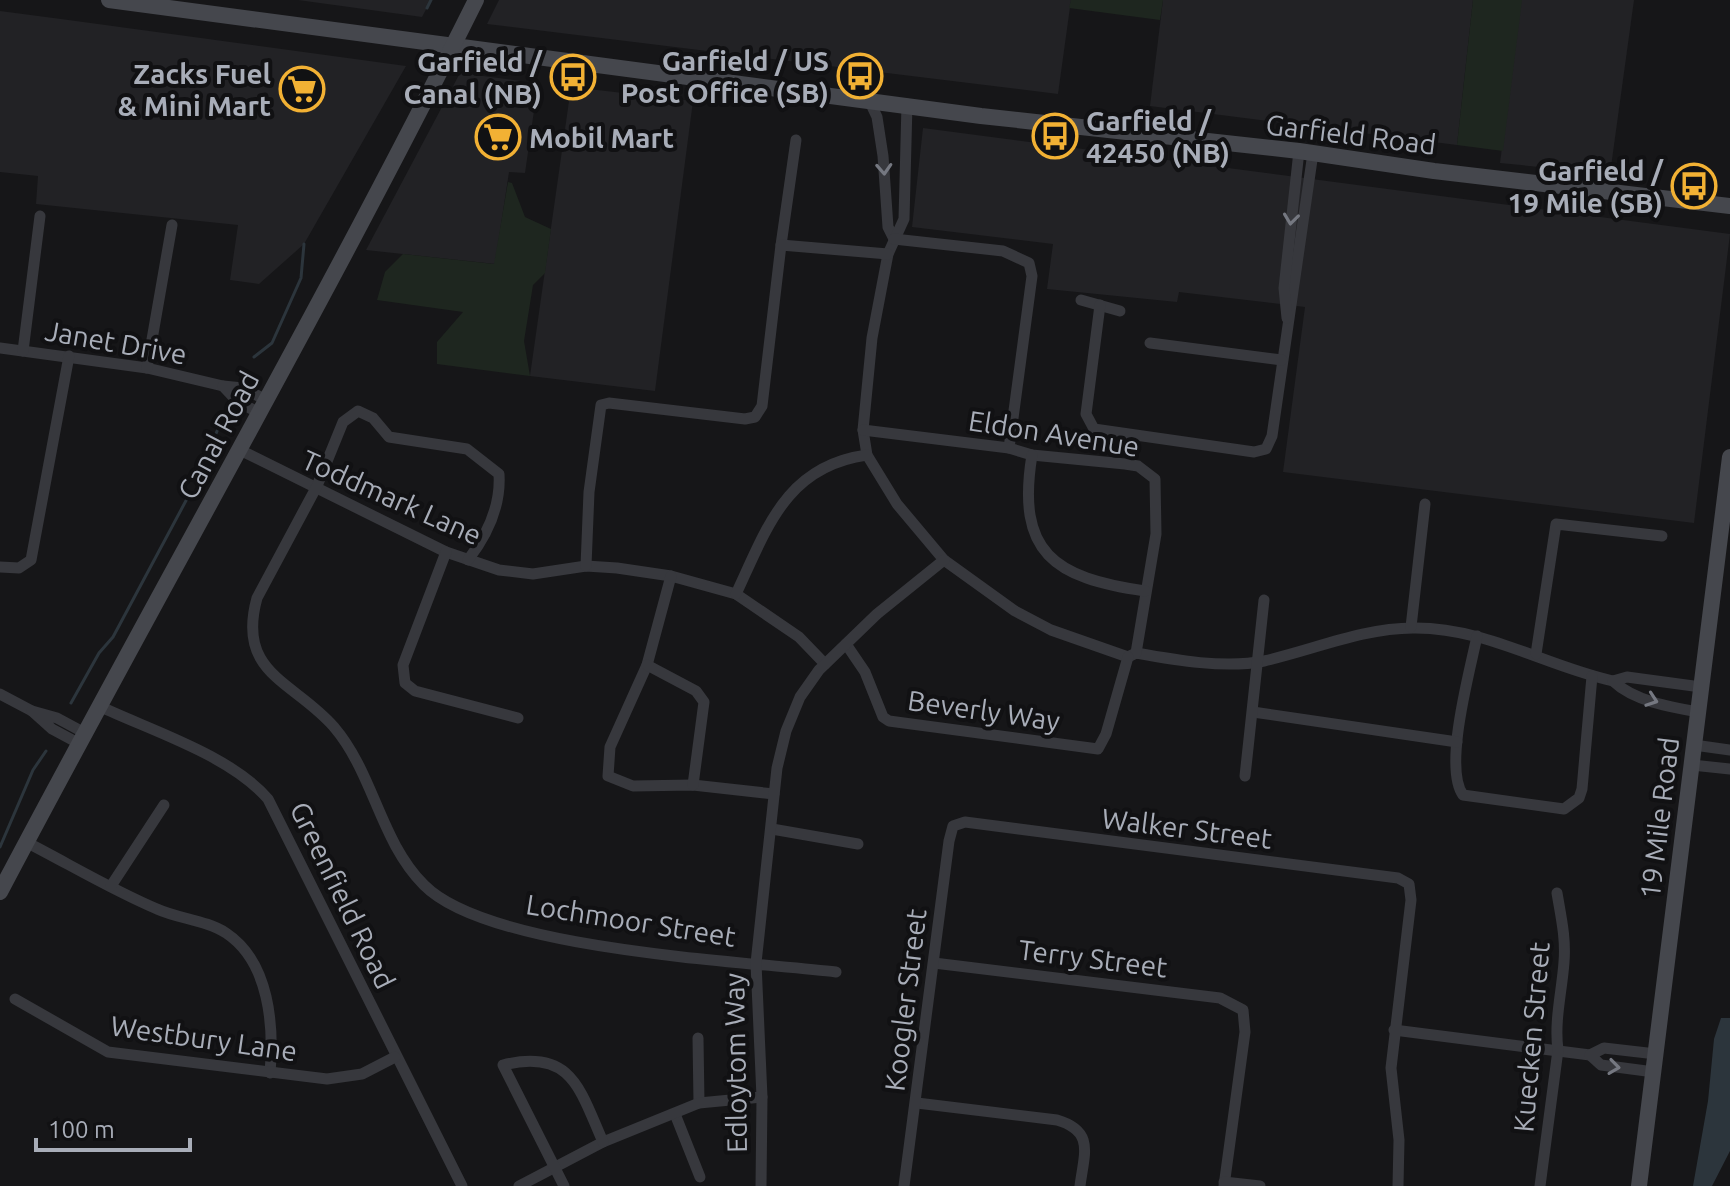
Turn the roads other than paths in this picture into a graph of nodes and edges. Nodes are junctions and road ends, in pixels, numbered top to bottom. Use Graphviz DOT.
graph roads {
  1 [pos="109,0"];
  2 [pos="476,0"];
  3 [pos="453,46"];
  4 [pos="869,100"];
  5 [pos="907,104"];
  6 [pos="796,140"];
  7 [pos="1306,152"];
  8 [pos="1730,206"];
  9 [pos="40,216"];
  10 [pos="172,225"];
  11 [pos="894,239"];
  12 [pos="781,245"];
  13 [pos="888,254"];
  14 [pos="1081,300"];
  15 [pos="1100,305"];
  16 [pos="1120,311"];
  17 [pos="1150,343"];
  18 [pos="0,348"];
  19 [pos="23,351"];
  20 [pos="69,356"];
  21 [pos="1282,360"];
  22 [pos="147,368"];
  23 [pos="263,406"];
  24 [pos="863,430"];
  25 [pos="1009,448"];
  26 [pos="240,450"];
  27 [pos="867,455"];
  28 [pos="1032,455"];
  29 [pos="1730,457"];
  30 [pos="317,486"];
  31 [pos="1425,504"];
  32 [pos="1662,536"];
  33 [pos="446,552"];
  34 [pos="468,560"];
  35 [pos="944,560"];
  36 [pos="586,566"];
  37 [pos="0,567"];
  38 [pos="671,576"];
  39 [pos="1145,591"];
  40 [pos="736,594"];
  41 [pos="1264,600"];
  42 [pos="1411,627"];
  43 [pos="1477,636"];
  44 [pos="846,644"];
  45 [pos="1536,654"];
  46 [pos="1132,655"];
  47 [pos="1260,662"];
  48 [pos="825,664"];
  49 [pos="647,665"];
  50 [pos="1592,676"];
  51 [pos="1613,681"];
  52 [pos="1701,687"];
  53 [pos="0,694"];
  54 [pos="99,706"];
  55 [pos="1253,712"];
  56 [pos="1699,712"];
  57 [pos="518,718"];
  58 [pos="80,738"];
  59 [pos="1457,742"];
  60 [pos="1694,745"];
  61 [pos="1730,750"];
  62 [pos="1692,765"];
  63 [pos="1730,769"];
  64 [pos="1245,776"];
  65 [pos="693,785"];
  66 [pos="774,794"];
  67 [pos="164,805"];
  68 [pos="958,823"];
  69 [pos="772,829"];
  70 [pos="26,842"];
  71 [pos="858,844"];
  72 [pos="111,886"];
  73 [pos="0,892"];
  74 [pos="1557,893"];
  75 [pos="756,963"];
  76 [pos="934,963"];
  77 [pos="836,972"];
  78 [pos="15,999"];
  79 [pos="1394,1030"];
  80 [pos="698,1038"];
  81 [pos="1558,1050"];
  82 [pos="1656,1054"];
  83 [pos="1590,1055"];
  84 [pos="395,1057"];
  85 [pos="1654,1072"];
  86 [pos="270,1073"];
  87 [pos="762,1097"];
  88 [pos="699,1103"];
  89 [pos="917,1103"];
  90 [pos="675,1114"];
  91 [pos="603,1142"];
  92 [pos="554,1167"];
  93 [pos="700,1177"];
  94 [pos="1224,1184"];
  95 [pos="462,1186"];
  96 [pos="519,1186"];
  97 [pos="564,1186"];
  98 [pos="761,1186"];
  99 [pos="904,1186"];
  100 [pos="1080,1186"];
  101 [pos="1260,1186"];
  102 [pos="1398,1186"];
  103 [pos="1540,1186"];
  104 [pos="1639,1186"];
  1 -- 3 [label="street, Garfield Road"];
  2 -- 3 [label="street, Canal Road"];
  3 -- 4 [label="street, Garfield Road"];
  3 -- 23 [label="street, Canal Road"];
  4 -- 5 [label="street, Garfield Road"];
  4 -- 11 [label="street, one-way"];
  5 -- 7 [label="street, Garfield Road"];
  5 -- 11 [label="street"];
  6 -- 12 [label="street"];
  7 -- 8 [label="street, Garfield Road"];
  7 -- 21 [label="street"];
  9 -- 19 [label="street"];
  10 -- 22 [label="street"];
  11 -- 13 [label="street"];
  11 -- 25 [label="street"];
  12 -- 13 [label="street"];
  12 -- 36 [label="street"];
  13 -- 24 [label="street"];
  14 -- 15 [label="street"];
  15 -- 16 [label="street"];
  15 -- 21 [label="street"];
  17 -- 21 [label="street"];
  18 -- 19 [label="street, Janet Drive"];
  19 -- 20 [label="street, Janet Drive"];
  20 -- 22 [label="street, Janet Drive"];
  20 -- 37 [label="street"];
  22 -- 23 [label="street, Janet Drive"];
  23 -- 26 [label="street, Canal Road"];
  24 -- 25 [label="street, Eldon Avenue"];
  24 -- 27 [label="street"];
  25 -- 28 [label="street, Eldon Avenue"];
  26 -- 30 [label="street, Toddmark Lane"];
  26 -- 54 [label="street, Canal Road"];
  27 -- 35 [label="street"];
  27 -- 40 [label="street"];
  28 -- 39 [label="street"];
  28 -- 39 [label="street, Eldon Avenue"];
  29 -- 52 [label="street, 19 Mile Road"];
  30 -- 33 [label="street, Toddmark Lane"];
  30 -- 34 [label="street, Lochmoor Street"];
  30 -- 75 [label="street, Lochmoor Street"];
  31 -- 42 [label="street"];
  32 -- 45 [label="street"];
  33 -- 34 [label="street, Toddmark Lane"];
  33 -- 57 [label="street"];
  34 -- 36 [label="street, Toddmark Lane"];
  35 -- 44 [label="street"];
  35 -- 46 [label="street"];
  36 -- 38 [label="street, Toddmark Lane"];
  38 -- 40 [label="street"];
  38 -- 49 [label="street"];
  39 -- 46 [label="street, Eldon Avenue"];
  40 -- 48 [label="street"];
  41 -- 47 [label="street"];
  42 -- 43 [label="street"];
  42 -- 47 [label="street"];
  43 -- 45 [label="street"];
  43 -- 59 [label="street"];
  44 -- 46 [label="street, Beverly Way"];
  44 -- 48 [label="street, Edloytom Way"];
  45 -- 50 [label="street"];
  46 -- 47 [label="street"];
  47 -- 55 [label="street"];
  48 -- 66 [label="street, Edloytom Way"];
  49 -- 65 [label="street"];
  49 -- 65 [label="street"];
  50 -- 51 [label="street"];
  50 -- 59 [label="street"];
  51 -- 52 [label="street"];
  51 -- 56 [label="street, one-way"];
  52 -- 56 [label="street, 19 Mile Road"];
  53 -- 58 [label="street"];
  54 -- 58 [label="street, Canal Road"];
  54 -- 84 [label="street, Greenfield Road"];
  55 -- 59 [label="street"];
  55 -- 64 [label="street"];
  56 -- 60 [label="street, 19 Mile Road"];
  58 -- 70 [label="street, Canal Road"];
  60 -- 61 [label="street"];
  60 -- 62 [label="street, 19 Mile Road"];
  62 -- 63 [label="street"];
  62 -- 82 [label="street, 19 Mile Road"];
  65 -- 66 [label="street"];
  66 -- 69 [label="street, Edloytom Way"];
  67 -- 72 [label="street"];
  68 -- 76 [label="street, Koogler Street"];
  68 -- 79 [label="street, Walker Street"];
  69 -- 71 [label="street"];
  69 -- 75 [label="street, Edloytom Way"];
  70 -- 72 [label="street"];
  70 -- 73 [label="street, Canal Road"];
  72 -- 86 [label="street"];
  74 -- 81 [label="street, Kuecken Street"];
  75 -- 77 [label="street, Lochmoor Street"];
  75 -- 87 [label="street, Edloytom Way"];
  76 -- 89 [label="street, Koogler Street"];
  76 -- 94 [label="street, Terry Street"];
  78 -- 86 [label="street, Westbury Lane"];
  79 -- 81 [label="street"];
  79 -- 102 [label="street"];
  80 -- 88 [label="street"];
  81 -- 83 [label="street"];
  81 -- 103 [label="street, Kuecken Street"];
  82 -- 83 [label="street"];
  82 -- 85 [label="street, 19 Mile Road"];
  83 -- 85 [label="street, one-way"];
  84 -- 86 [label="street, Westbury Lane"];
  84 -- 95 [label="street, Greenfield Road"];
  85 -- 104 [label="street, 19 Mile Road"];
  87 -- 88 [label="street"];
  87 -- 98 [label="street, Edloytom Way"];
  88 -- 90 [label="street"];
  89 -- 99 [label="street, Koogler Street"];
  89 -- 100 [label="street"];
  90 -- 91 [label="street"];
  90 -- 93 [label="street"];
  91 -- 92 [label="street"];
  91 -- 92 [label="street"];
  92 -- 96 [label="street"];
  92 -- 97 [label="street"];
  94 -- 101 [label="street"];
}
